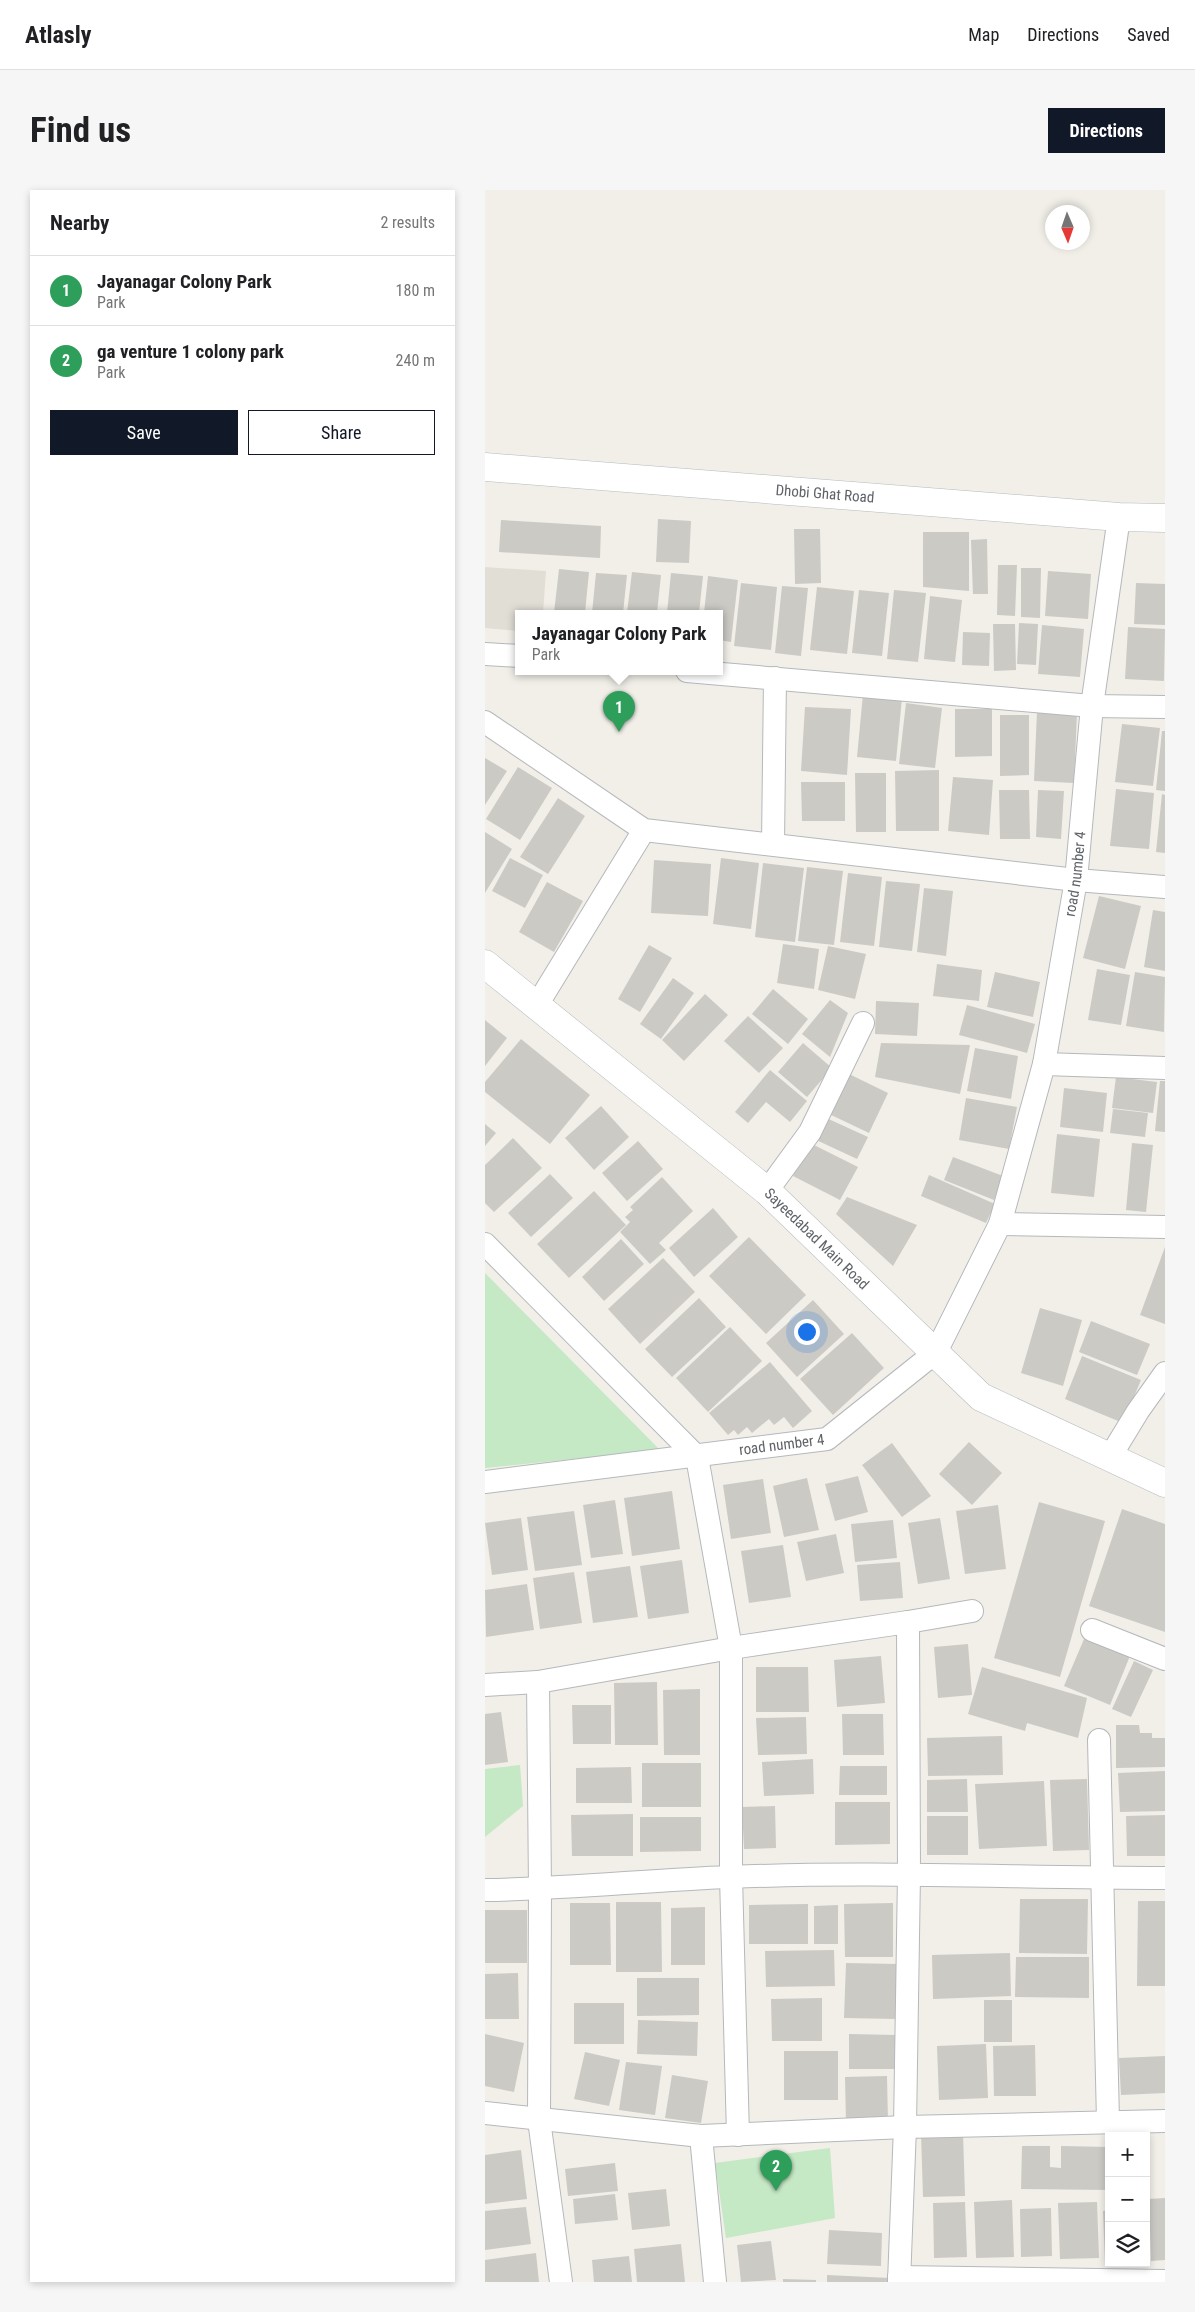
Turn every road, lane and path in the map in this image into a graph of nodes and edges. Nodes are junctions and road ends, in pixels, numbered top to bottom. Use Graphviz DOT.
graph roads {
  1 [pos="485,467"];
  2 [pos="1119,517"];
  3 [pos="1165,518"];
  4 [pos="485,654"];
  5 [pos="515,656"];
  6 [pos="723,674"];
  7 [pos="775,678"];
  8 [pos="1092,706"];
  9 [pos="1165,707"];
  10 [pos="485,722"];
  11 [pos="645,830"];
  12 [pos="773,844"];
  13 [pos="1076,880"];
  14 [pos="1165,887"];
  15 [pos="485,964"];
  16 [pos="537,1005"];
  17 [pos="863,1022"];
  18 [pos="1045,1064"];
  19 [pos="1165,1068"];
  20 [pos="767,1191"];
  21 [pos="1000,1224"];
  22 [pos="1165,1227"];
  23 [pos="485,1244"];
  24 [pos="936,1352"];
  25 [pos="1165,1373"];
  26 [pos="697,1457"];
  27 [pos="1110,1457"];
  28 [pos="485,1482"];
  29 [pos="1165,1483"];
  30 [pos="972,1611"];
  31 [pos="909,1622"];
  32 [pos="1092,1630"];
  33 [pos="731,1648"];
  34 [pos="1165,1659"];
  35 [pos="538,1682"];
  36 [pos="485,1685"];
  37 [pos="1099,1740"];
  38 [pos="909,1874"];
  39 [pos="731,1877"];
  40 [pos="1103,1878"];
  41 [pos="1165,1878"];
  42 [pos="540,1889"];
  43 [pos="485,1890"];
  44 [pos="485,2113"];
  45 [pos="539,2120"];
  46 [pos="1165,2121"];
  47 [pos="1109,2122"];
  48 [pos="905,2127"];
  49 [pos="738,2135"];
  50 [pos="701,2136"];
  51 [pos="899,2279"];
  52 [pos="1165,2281"];
  53 [pos="561,2282"];
  54 [pos="715,2282"];
  1 -- 2 [label="main road, Dhobi Ghat Road"];
  2 -- 3 [label="main road, Dhobi Ghat Road"];
  2 -- 8 [label="street, road number 4"];
  4 -- 5 [label="street"];
  6 -- 7 [label="street"];
  7 -- 8 [label="street"];
  7 -- 12 [label="street"];
  8 -- 9 [label="street"];
  8 -- 13 [label="street, road number 4"];
  10 -- 11 [label="street"];
  11 -- 12 [label="street"];
  11 -- 16 [label="street"];
  12 -- 13 [label="street"];
  13 -- 14 [label="street"];
  13 -- 18 [label="street, road number 4"];
  15 -- 16 [label="main road, Sayeedabad Main Road"];
  16 -- 20 [label="main road, Sayeedabad Main Road"];
  17 -- 20 [label="street"];
  18 -- 19 [label="street"];
  18 -- 21 [label="street, road number 4"];
  20 -- 24 [label="main road, Sayeedabad Main Road"];
  21 -- 22 [label="street"];
  21 -- 24 [label="street, road number 4"];
  23 -- 26 [label="street"];
  24 -- 26 [label="street, road number 4"];
  24 -- 27 [label="main road, Sayeedabad Main Road"];
  25 -- 27 [label="street"];
  26 -- 28 [label="street, road number 4"];
  26 -- 33 [label="street"];
  27 -- 29 [label="main road, Sayeedabad Main Road"];
  30 -- 31 [label="street"];
  31 -- 33 [label="street"];
  31 -- 38 [label="street"];
  32 -- 34 [label="street"];
  33 -- 35 [label="street"];
  33 -- 39 [label="street"];
  35 -- 36 [label="street"];
  35 -- 42 [label="street"];
  37 -- 40 [label="street"];
  38 -- 39 [label="street"];
  38 -- 40 [label="street"];
  38 -- 48 [label="street"];
  39 -- 42 [label="street"];
  39 -- 49 [label="street"];
  40 -- 41 [label="street"];
  40 -- 47 [label="street"];
  42 -- 43 [label="street"];
  42 -- 45 [label="street"];
  44 -- 45 [label="street"];
  45 -- 50 [label="street"];
  45 -- 53 [label="street"];
  46 -- 47 [label="street"];
  47 -- 48 [label="street"];
  48 -- 49 [label="street"];
  48 -- 51 [label="street"];
  49 -- 50 [label="street"];
  50 -- 54 [label="street"];
  51 -- 52 [label="street"];
}
